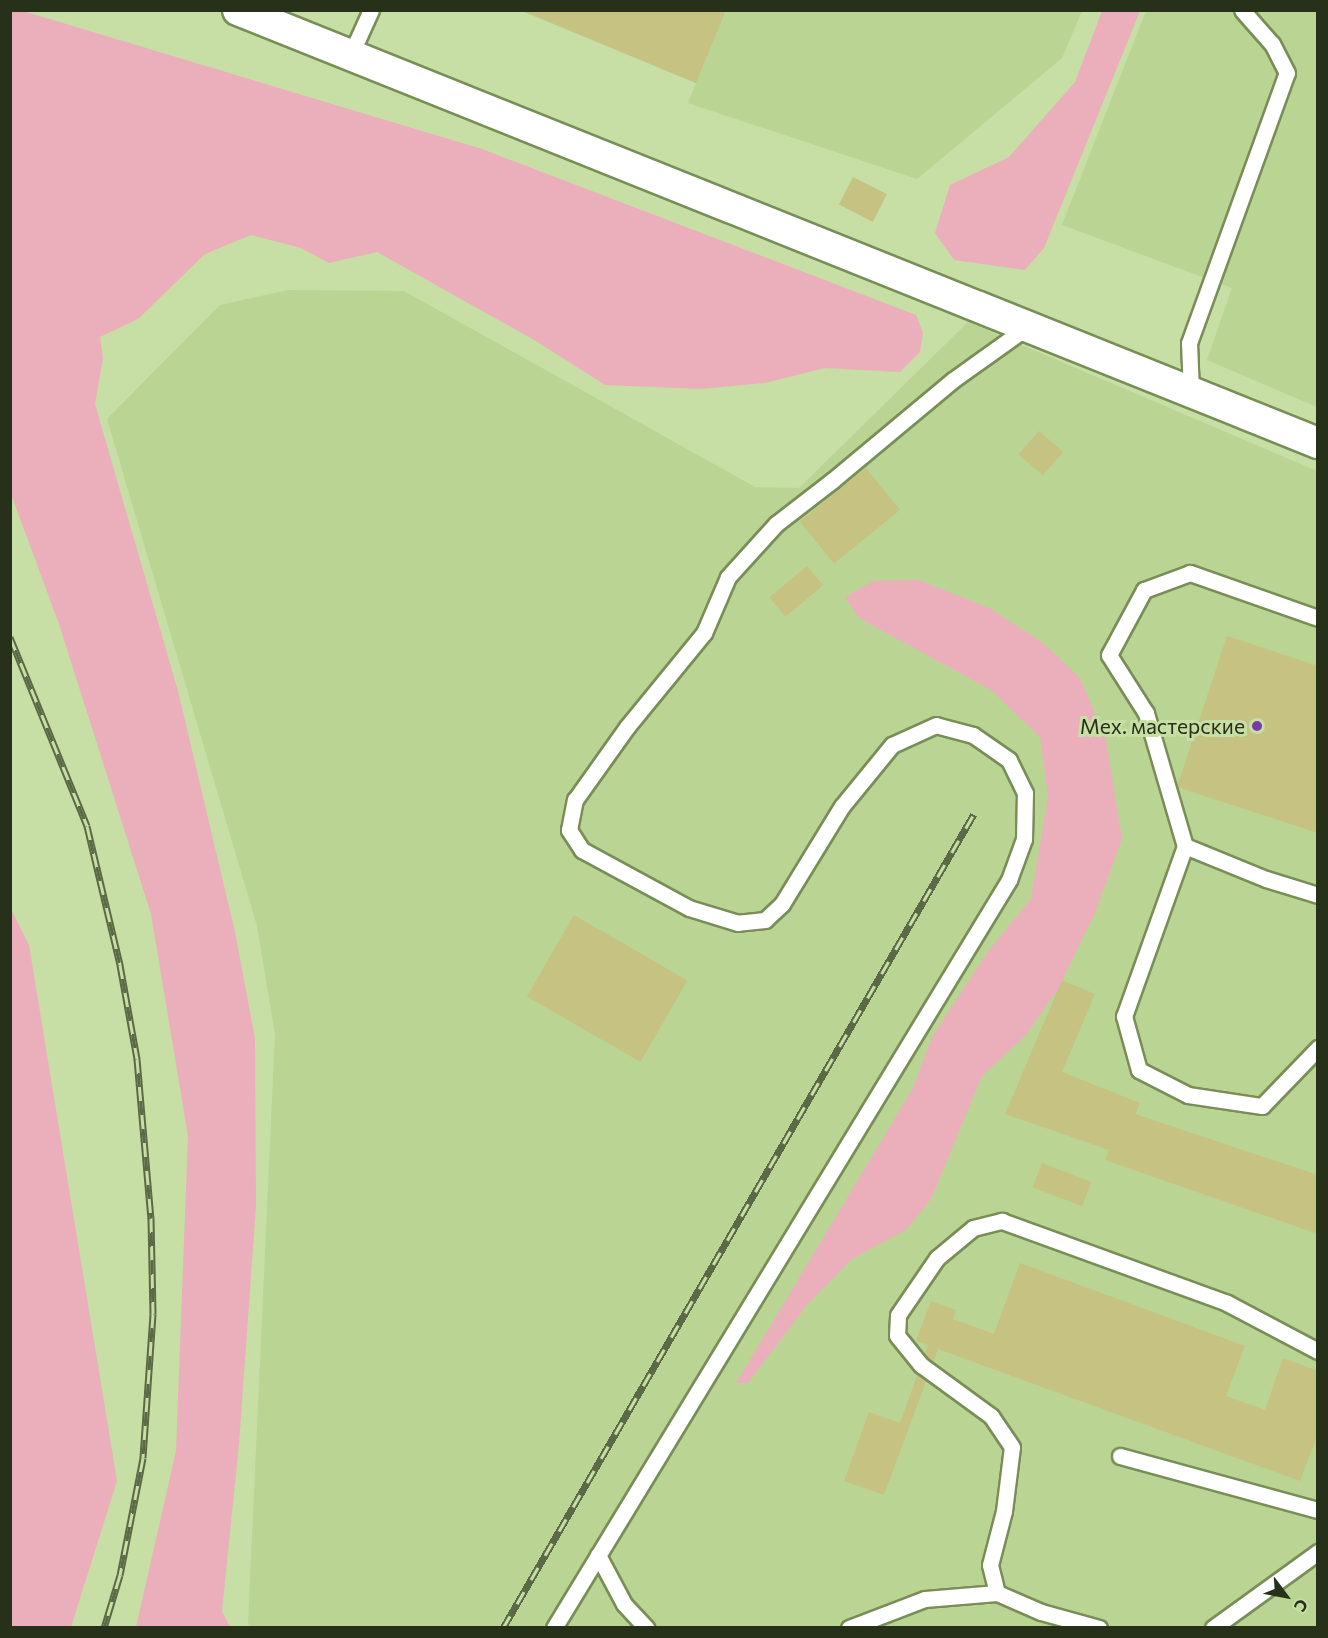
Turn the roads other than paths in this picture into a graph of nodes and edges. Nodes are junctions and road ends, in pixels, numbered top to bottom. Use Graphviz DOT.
graph roads {
  1 [pos="238,10"];
  2 [pos="371,10"];
  3 [pos="1242,10"];
  4 [pos="351,54"];
  5 [pos="1027,327"];
  6 [pos="1191,392"];
  7 [pos="1317,443"];
  8 [pos="1317,618"];
  9 [pos="1185,846"];
  10 [pos="1317,895"];
  11 [pos="1317,1048"];
  12 [pos="1317,1351"];
  13 [pos="1120,1456"];
  14 [pos="1317,1510"];
  15 [pos="1317,1552"];
  16 [pos="598,1555"];
  17 [pos="997,1593"];
  18 [pos="554,1628"];
  19 [pos="646,1628"];
  20 [pos="849,1628"];
  21 [pos="1099,1628"];
  22 [pos="1213,1628"];
  1 -- 4 [label="street"];
  2 -- 4 [label="lane"];
  3 -- 6 [label="lane"];
  4 -- 5 [label="street"];
  5 -- 6 [label="street"];
  5 -- 16 [label="lane"];
  6 -- 7 [label="street"];
  8 -- 9 [label="lane"];
  9 -- 10 [label="lane"];
  9 -- 11 [label="lane"];
  12 -- 17 [label="lane"];
  13 -- 14 [label="lane"];
  15 -- 22 [label="lane"];
  16 -- 18 [label="lane"];
  16 -- 19 [label="lane"];
  17 -- 20 [label="lane"];
  17 -- 21 [label="lane"];
}
